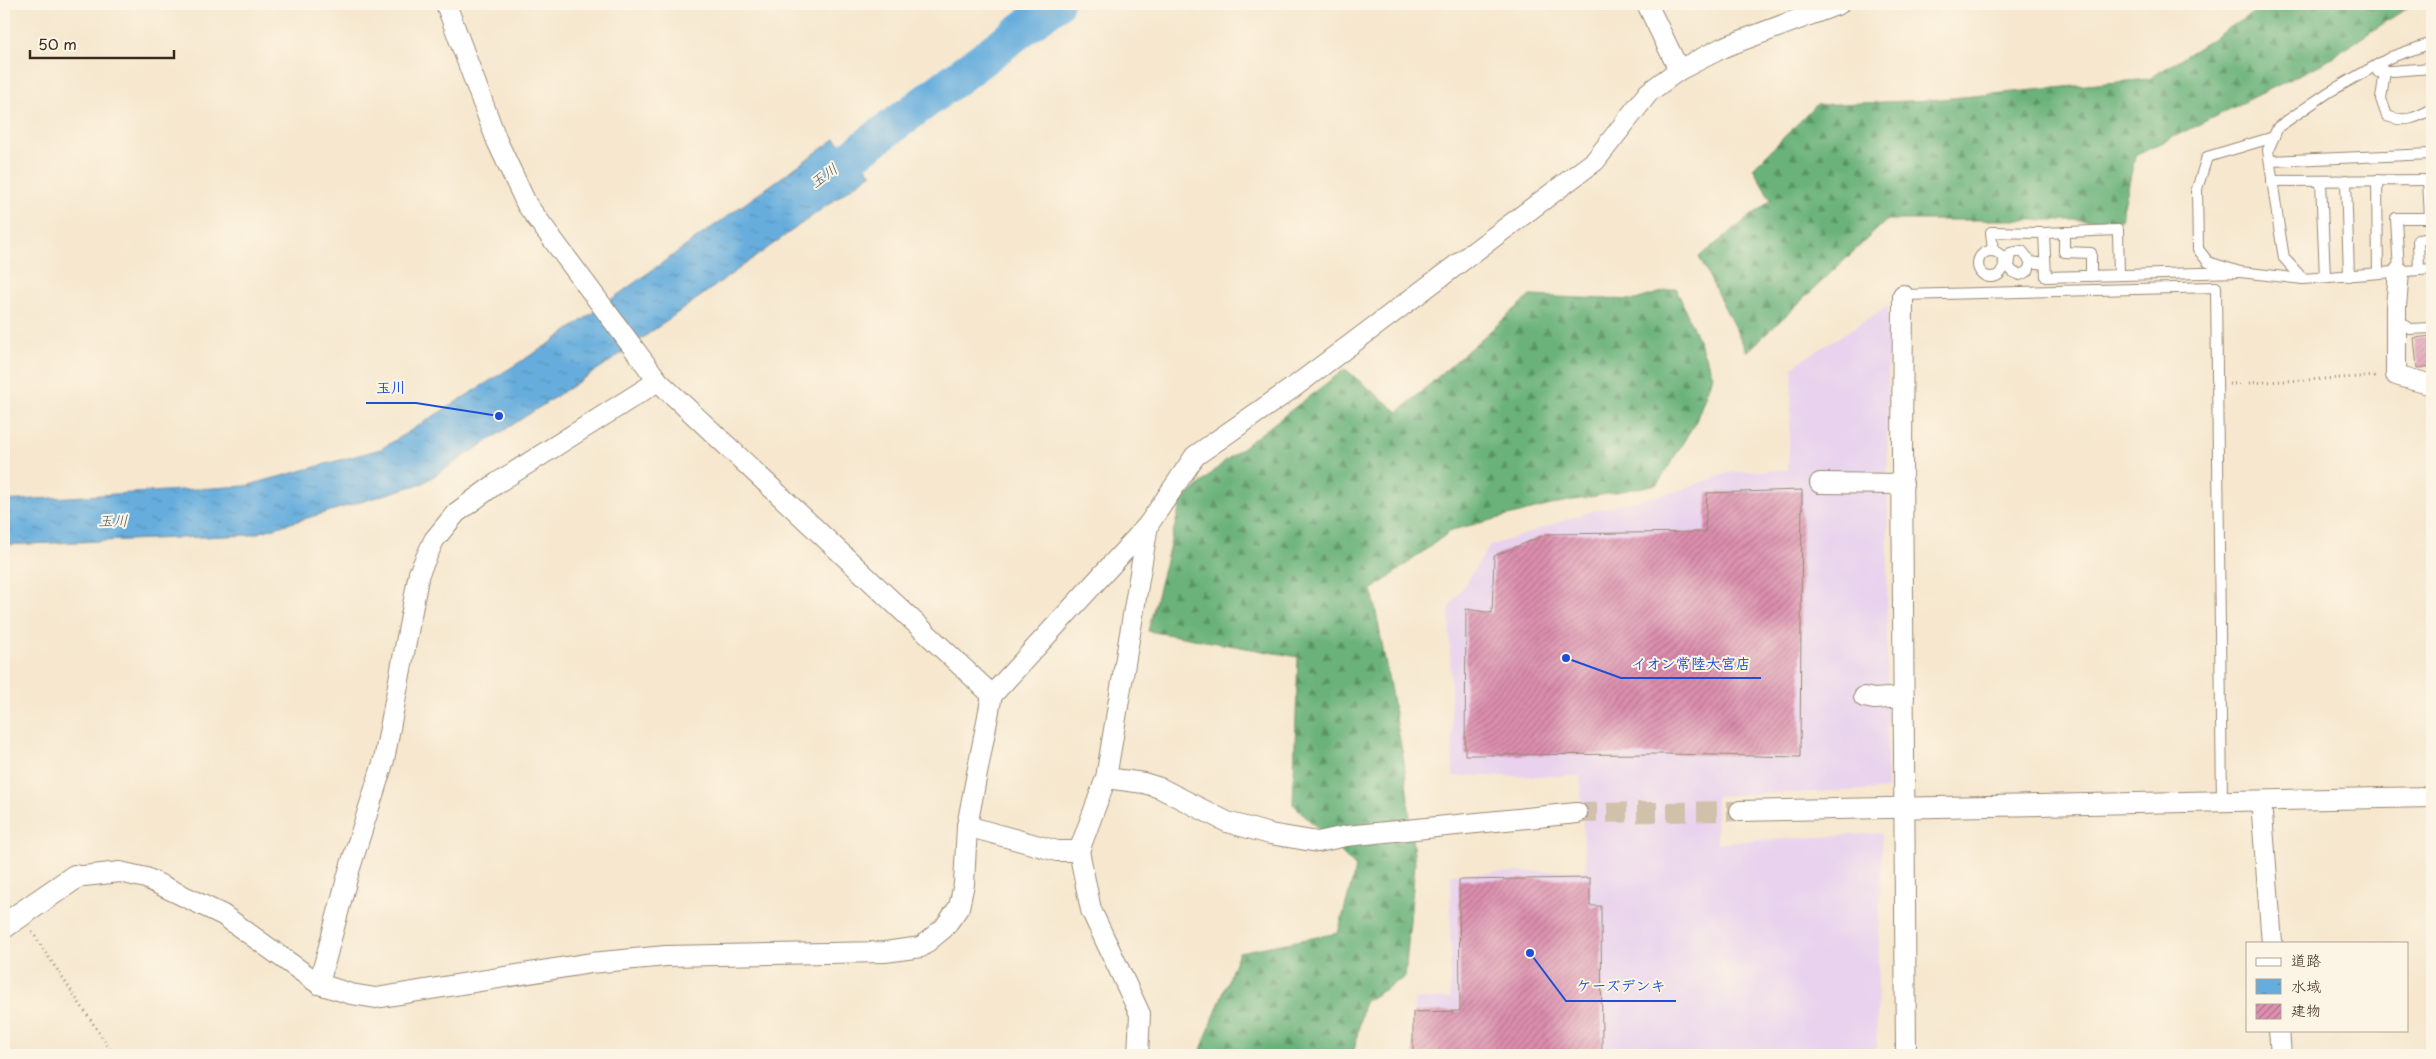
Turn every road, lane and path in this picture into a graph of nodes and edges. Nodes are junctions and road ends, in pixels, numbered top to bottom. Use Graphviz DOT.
graph roads {
  1 [pos="446,4"];
  2 [pos="1647,4"];
  3 [pos="1839,4"];
  4 [pos="2432,43"];
  5 [pos="2432,68"];
  6 [pos="1679,70"];
  7 [pos="2385,71"];
  8 [pos="2363,73"];
  9 [pos="2432,109"];
  10 [pos="2274,137"];
  11 [pos="2432,154"];
  12 [pos="2270,162"];
  13 [pos="2346,180"];
  14 [pos="2377,180"];
  15 [pos="2430,180"];
  16 [pos="2272,181"];
  17 [pos="2321,181"];
  18 [pos="2064,232"];
  19 [pos="2044,233"];
  20 [pos="2432,238"];
  21 [pos="1993,251"];
  22 [pos="2031,262"];
  23 [pos="2006,263"];
  24 [pos="2045,264"];
  25 [pos="2432,269"];
  26 [pos="2419,270"];
  27 [pos="2240,272"];
  28 [pos="2399,272"];
  29 [pos="2378,273"];
  30 [pos="2119,275"];
  31 [pos="2091,276"];
  32 [pos="2349,276"];
  33 [pos="2325,277"];
  34 [pos="2303,279"];
  35 [pos="1903,295"];
  36 [pos="2396,318"];
  37 [pos="2432,328"];
  38 [pos="2396,375"];
  39 [pos="658,381"];
  40 [pos="2217,385"];
  41 [pos="2432,385"];
  42 [pos="1820,483"];
  43 [pos="1903,484"];
  44 [pos="1148,525"];
  45 [pos="992,695"];
  46 [pos="1864,697"];
  47 [pos="1904,697"];
  48 [pos="1106,778"];
  49 [pos="2432,797"];
  50 [pos="2261,800"];
  51 [pos="2222,803"];
  52 [pos="1904,808"];
  53 [pos="1740,811"];
  54 [pos="1577,814"];
  55 [pos="967,826"];
  56 [pos="1079,851"];
  57 [pos="75,877"];
  58 [pos="12,920"];
  59 [pos="2272,942"];
  60 [pos="319,984"];
  61 [pos="2279,1032"];
  62 [pos="114,1055"];
  63 [pos="1138,1055"];
  64 [pos="1906,1055"];
  65 [pos="2281,1055"];
  1 -- 39 [label="street"];
  2 -- 6 [label="street"];
  3 -- 6 [label="street"];
  4 -- 8 [label="lane"];
  5 -- 7 [label="lane"];
  6 -- 44 [label="street"];
  7 -- 8 [label="lane"];
  7 -- 9 [label="lane"];
  8 -- 10 [label="lane"];
  10 -- 12 [label="lane"];
  10 -- 27 [label="lane"];
  11 -- 12 [label="lane"];
  12 -- 16 [label="lane"];
  13 -- 14 [label="lane"];
  13 -- 17 [label="lane"];
  13 -- 32 [label="lane"];
  14 -- 15 [label="lane"];
  14 -- 29 [label="lane"];
  15 -- 28 [label="lane"];
  16 -- 17 [label="lane"];
  16 -- 34 [label="lane"];
  17 -- 33 [label="lane"];
  18 -- 19 [label="lane"];
  18 -- 30 [label="lane"];
  18 -- 31 [label="lane"];
  19 -- 21 [label="lane"];
  19 -- 24 [label="lane"];
  20 -- 26 [label="lane"];
  21 -- 23 [label="lane"];
  21 -- 23 [label="lane"];
  22 -- 23 [label="lane"];
  22 -- 23 [label="lane"];
  22 -- 24 [label="lane"];
  24 -- 31 [label="lane"];
  25 -- 26 [label="lane"];
  26 -- 28 [label="lane"];
  27 -- 30 [label="lane"];
  27 -- 34 [label="lane"];
  28 -- 29 [label="lane"];
  28 -- 36 [label="street"];
  29 -- 32 [label="lane"];
  30 -- 31 [label="lane"];
  32 -- 33 [label="lane"];
  33 -- 34 [label="lane"];
  35 -- 40 [label="lane"];
  35 -- 43 [label="street"];
  36 -- 37 [label="lane"];
  36 -- 38 [label="street"];
  38 -- 40 [label="path"];
  38 -- 41 [label="street"];
  39 -- 45 [label="street"];
  39 -- 60 [label="street"];
  40 -- 51 [label="lane"];
  42 -- 43 [label="street"];
  43 -- 47 [label="street"];
  44 -- 45 [label="street"];
  44 -- 48 [label="street"];
  45 -- 55 [label="street"];
  46 -- 47 [label="street"];
  47 -- 52 [label="street"];
  48 -- 54 [label="street"];
  48 -- 56 [label="street"];
  49 -- 50 [label="street"];
  50 -- 51 [label="street"];
  50 -- 59 [label="street"];
  51 -- 52 [label="street"];
  52 -- 53 [label="street"];
  52 -- 64 [label="street"];
  55 -- 56 [label="street"];
  55 -- 60 [label="street"];
  56 -- 63 [label="street"];
  57 -- 58 [label="street"];
  57 -- 60 [label="street"];
  58 -- 62 [label="path"];
  61 -- 65 [label="street"];
}
